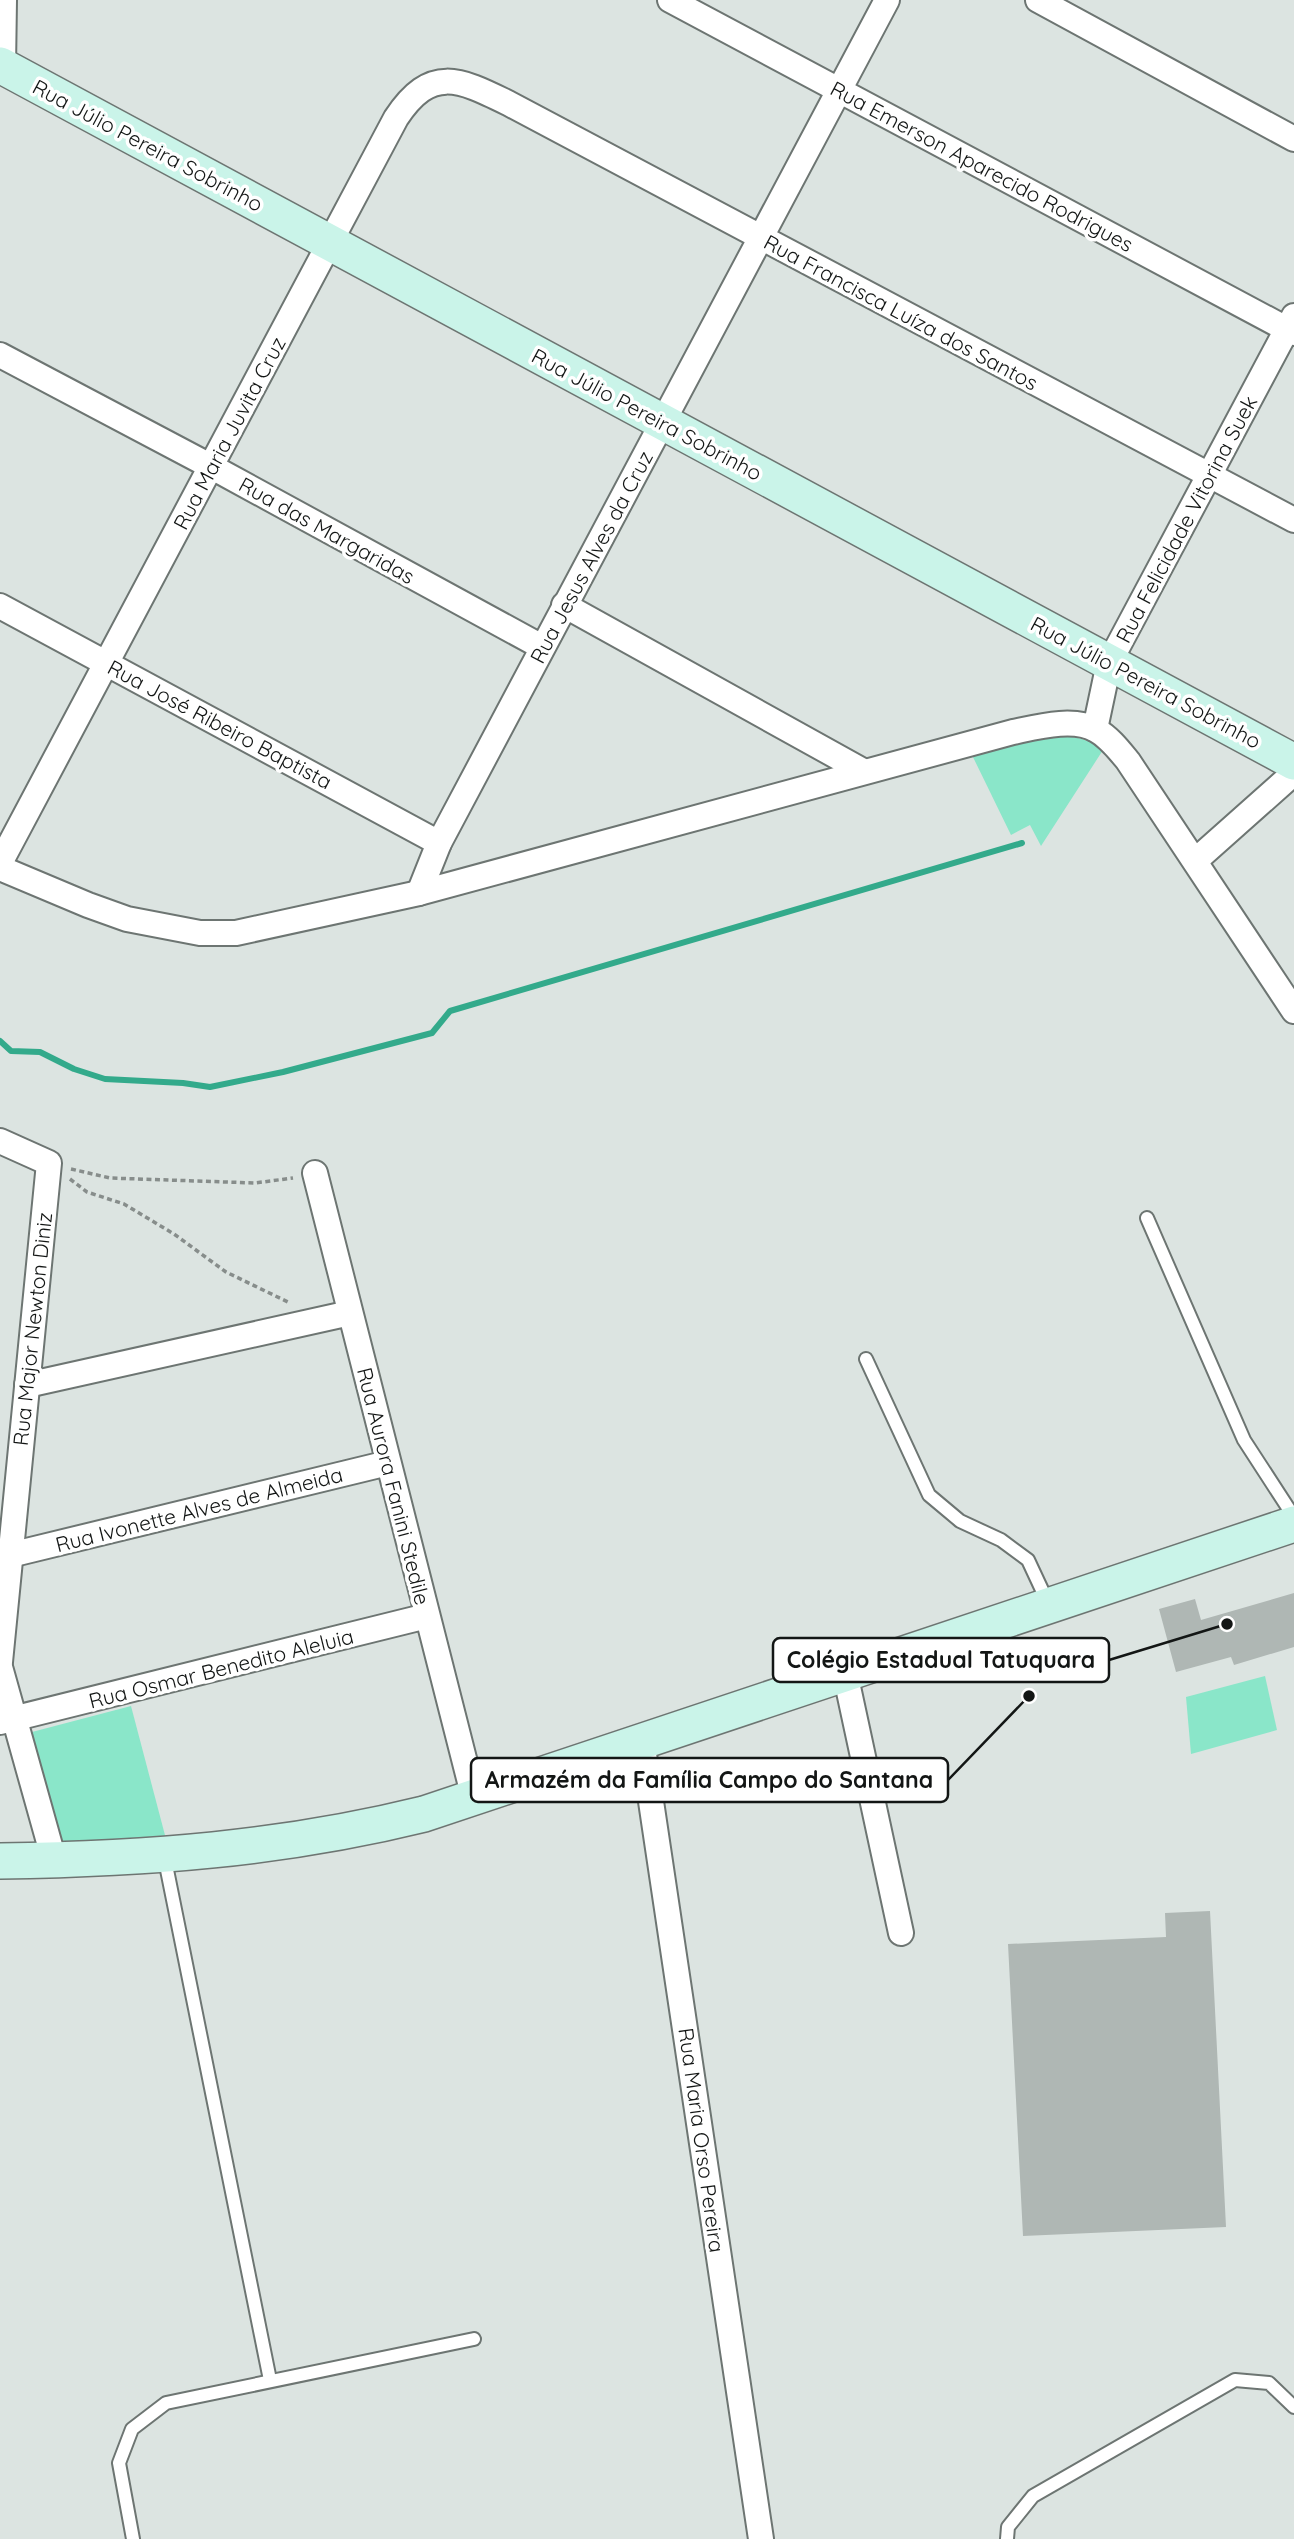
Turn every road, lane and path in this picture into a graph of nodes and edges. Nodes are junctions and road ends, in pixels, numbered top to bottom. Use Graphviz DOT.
graph roads {
  1 [pos="4,0"];
  2 [pos="670,0"];
  3 [pos="887,0"];
  4 [pos="1038,0"];
  5 [pos="2,66"];
  6 [pos="839,90"];
  7 [pos="508,103"];
  8 [pos="1294,139"];
  9 [pos="761,237"];
  10 [pos="330,243"];
  11 [pos="1292,326"];
  12 [pos="0,355"];
  13 [pos="663,422"];
  14 [pos="212,467"];
  15 [pos="1209,475"];
  16 [pos="1294,520"];
  17 [pos="564,605"];
  18 [pos="0,606"];
  19 [pos="541,647"];
  20 [pos="106,663"];
  21 [pos="1109,663"];
  22 [pos="1095,729"];
  23 [pos="1294,762"];
  24 [pos="863,771"];
  25 [pos="1294,773"];
  26 [pos="439,843"];
  27 [pos="1195,861"];
  28 [pos="0,866"];
  29 [pos="419,893"];
  30 [pos="1294,1011"];
  31 [pos="0,1141"];
  32 [pos="48,1163"];
  33 [pos="315,1173"];
  34 [pos="1147,1217"];
  35 [pos="350,1312"];
  36 [pos="324,1318"];
  37 [pos="866,1359"];
  38 [pos="27,1385"];
  39 [pos="388,1462"];
  40 [pos="1294,1517"];
  41 [pos="1294,1524"];
  42 [pos="10,1555"];
  43 [pos="1049,1606"];
  44 [pos="428,1616"];
  45 [pos="0,1665"];
  46 [pos="845,1673"];
  47 [pos="7,1721"];
  48 [pos="642,1741"];
  49 [pos="474,1798"];
  50 [pos="164,1855"];
  51 [pos="0,1860"];
  52 [pos="54,1860"];
  53 [pos="901,1933"];
  54 [pos="474,2339"];
  55 [pos="270,2379"];
  56 [pos="1294,2407"];
  57 [pos="133,2539"];
  58 [pos="761,2539"];
  59 [pos="1007,2539"];
  1 -- 5 [label="street"];
  2 -- 6 [label="street, Rua Emerson Aparecido Rodrigues"];
  3 -- 6 [label="street, Rua Jesus Alves da Cruz"];
  4 -- 8 [label="street"];
  5 -- 10 [label="main road, Rua Júlio Pereira Sobrinho"];
  6 -- 9 [label="street, Rua Jesus Alves da Cruz"];
  6 -- 11 [label="street, Rua Emerson Aparecido Rodrigues"];
  7 -- 9 [label="street, Rua Francisca Luíza dos Santos"];
  7 -- 10 [label="street, Rua Maria Juvita Cruz"];
  9 -- 13 [label="street, Rua Jesus Alves da Cruz"];
  9 -- 15 [label="street, Rua Francisca Luíza dos Santos"];
  10 -- 13 [label="main road, Rua Júlio Pereira Sobrinho"];
  10 -- 14 [label="street, Rua Maria Juvita Cruz"];
  11 -- 15 [label="street, Rua Felicidade Vitorina Suek"];
  12 -- 14 [label="street, Rua das Margaridas"];
  13 -- 17 [label="street, Rua Jesus Alves da Cruz"];
  13 -- 21 [label="main road, Rua Júlio Pereira Sobrinho"];
  14 -- 19 [label="street, Rua das Margaridas"];
  14 -- 20 [label="street, Rua Maria Juvita Cruz"];
  15 -- 16 [label="street, Rua Francisca Luíza dos Santos"];
  15 -- 21 [label="street, Rua Felicidade Vitorina Suek"];
  17 -- 19 [label="street, Rua Jesus Alves da Cruz"];
  17 -- 24 [label="street"];
  18 -- 20 [label="street, Rua José Ribeiro Baptista"];
  19 -- 26 [label="street, Rua Jesus Alves da Cruz"];
  20 -- 26 [label="street, Rua José Ribeiro Baptista"];
  20 -- 28 [label="street, Rua Maria Juvita Cruz"];
  21 -- 22 [label="street, Rua Felicidade Vitorina Suek"];
  21 -- 23 [label="main road, Rua Júlio Pereira Sobrinho"];
  22 -- 24 [label="street"];
  22 -- 27 [label="street"];
  24 -- 29 [label="street"];
  25 -- 27 [label="street"];
  26 -- 29 [label="street, Rua Jesus Alves da Cruz"];
  27 -- 30 [label="street"];
  28 -- 29 [label="street"];
  31 -- 32 [label="street"];
  32 -- 33 [label="path"];
  32 -- 36 [label="path"];
  32 -- 38 [label="street, Rua Major Newton Diniz"];
  33 -- 35 [label="street, Rua Aurora Fanini Stedile"];
  34 -- 40 [label="lane"];
  35 -- 36 [label="street"];
  35 -- 39 [label="street, Rua Aurora Fanini Stedile"];
  36 -- 38 [label="street"];
  37 -- 43 [label="lane"];
  38 -- 42 [label="street, Rua Major Newton Diniz"];
  39 -- 42 [label="street, Rua Ivonette Alves de Almeida"];
  39 -- 44 [label="street, Rua Aurora Fanini Stedile"];
  41 -- 43 [label="main road"];
  42 -- 45 [label="street, Rua Major Newton Diniz"];
  43 -- 46 [label="main road"];
  44 -- 47 [label="street, Rua Osmar Benedito Aleluia"];
  44 -- 49 [label="street, Rua Aurora Fanini Stedile"];
  45 -- 47 [label="street, Rua Major Newton Diniz"];
  46 -- 48 [label="main road"];
  46 -- 53 [label="street"];
  47 -- 52 [label="street, Rua Major Newton Diniz"];
  48 -- 49 [label="main road"];
  48 -- 58 [label="street, Rua Maria Orso Pereira"];
  49 -- 50 [label="main road"];
  50 -- 52 [label="main road"];
  50 -- 55 [label="lane"];
  51 -- 52 [label="main road"];
  54 -- 55 [label="lane"];
  55 -- 57 [label="lane"];
  56 -- 59 [label="lane"];
}
